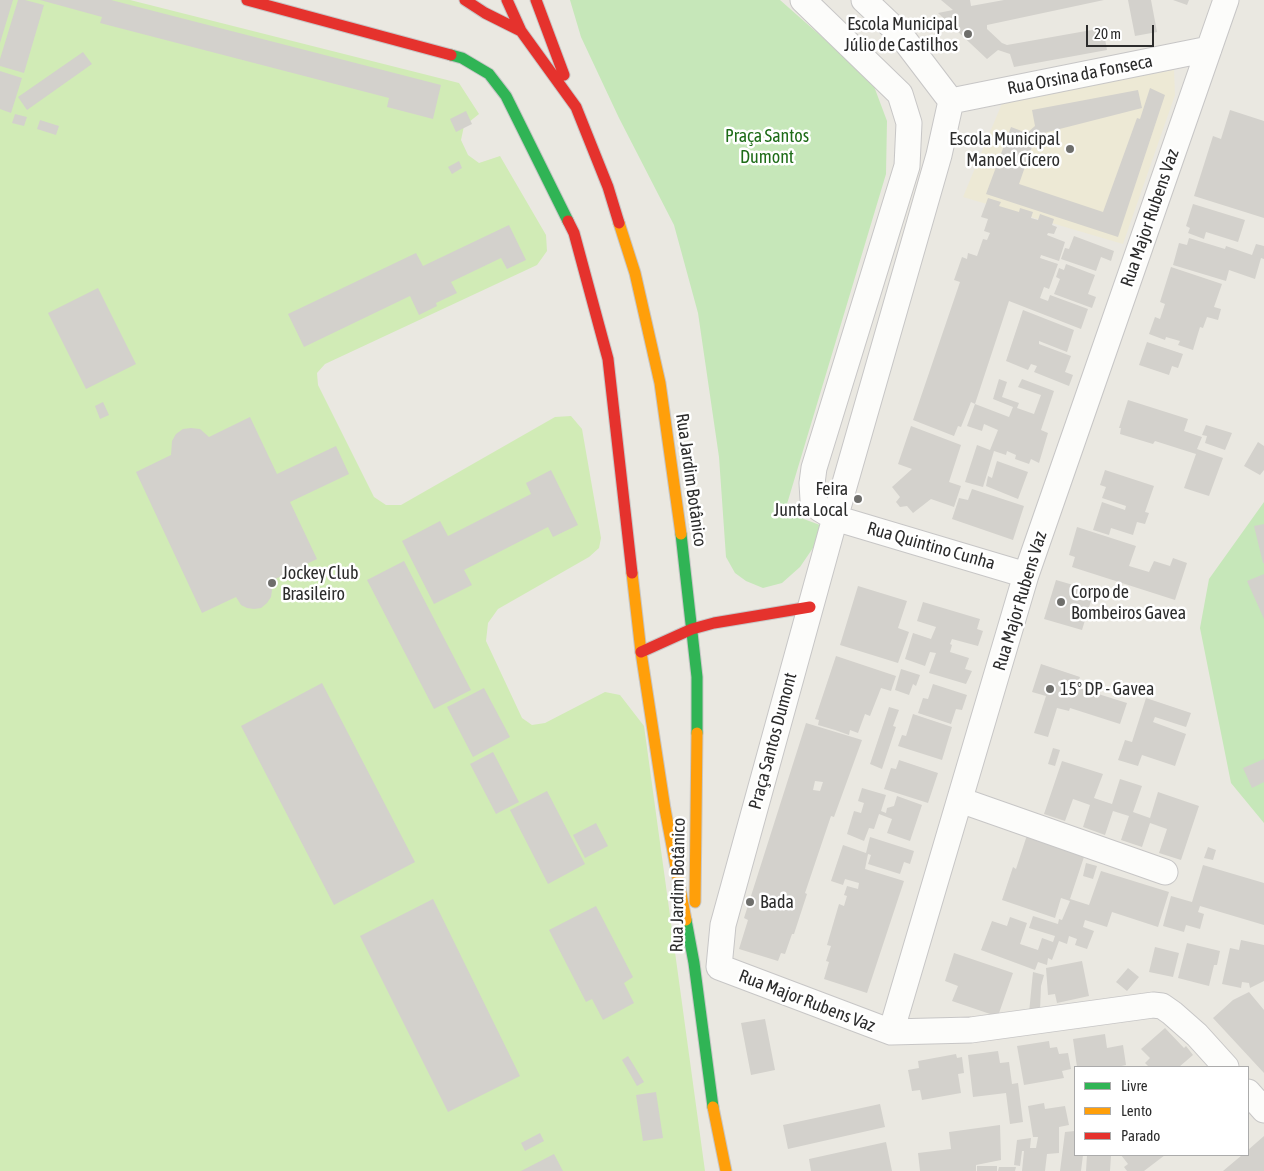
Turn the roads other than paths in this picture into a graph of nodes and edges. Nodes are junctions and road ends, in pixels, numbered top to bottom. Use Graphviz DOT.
graph roads {
  1 [pos="247,0"];
  2 [pos="465,0"];
  3 [pos="507,0"];
  4 [pos="536,0"];
  5 [pos="803,0"];
  6 [pos="864,0"];
  7 [pos="1226,0"];
  8 [pos="521,31"];
  9 [pos="1209,50"];
  10 [pos="951,101"];
  11 [pos="576,107"];
  12 [pos="835,518"];
  13 [pos="1026,574"];
  14 [pos="810,607"];
  15 [pos="692,629"];
  16 [pos="641,652"];
  17 [pos="960,800"];
  18 [pos="1165,872"];
  19 [pos="694,964"];
  20 [pos="719,965"];
  21 [pos="891,1032"];
  22 [pos="1225,1066"];
  23 [pos="1249,1093"];
  24 [pos="1264,1110"];
  25 [pos="726,1171"];
  1 -- 16 [label="main road, Rua Jardim Botânico"];
  2 -- 8 [label="main road"];
  3 -- 8 [label="main road, Rua Jardim Botânico"];
  4 -- 11 [label="main road"];
  5 -- 12 [label="street"];
  6 -- 10 [label="street"];
  7 -- 9 [label="street, Rua Major Rubens Vaz"];
  8 -- 11 [label="main road, Rua Jardim Botânico"];
  9 -- 10 [label="street, Rua Orsina da Fonseca"];
  9 -- 13 [label="street, Rua Major Rubens Vaz"];
  10 -- 12 [label="street, Praça Santos Dumont"];
  11 -- 15 [label="main road, Rua Jardim Botânico"];
  12 -- 13 [label="street, Rua Quintino Cunha"];
  12 -- 14 [label="street, Praça Santos Dumont"];
  13 -- 17 [label="street, Rua Major Rubens Vaz"];
  14 -- 15 [label="main road"];
  14 -- 20 [label="street, Praça Santos Dumont"];
  15 -- 16 [label="main road"];
  15 -- 19 [label="main road, Rua Jardim Botânico"];
  16 -- 19 [label="main road, Rua Jardim Botânico"];
  17 -- 18 [label="street"];
  17 -- 21 [label="street, Rua Major Rubens Vaz"];
  19 -- 25 [label="main road, Rua Jardim Botânico"];
  20 -- 21 [label="street, Rua Major Rubens Vaz"];
  21 -- 22 [label="street"];
  23 -- 24 [label="street"];
}
